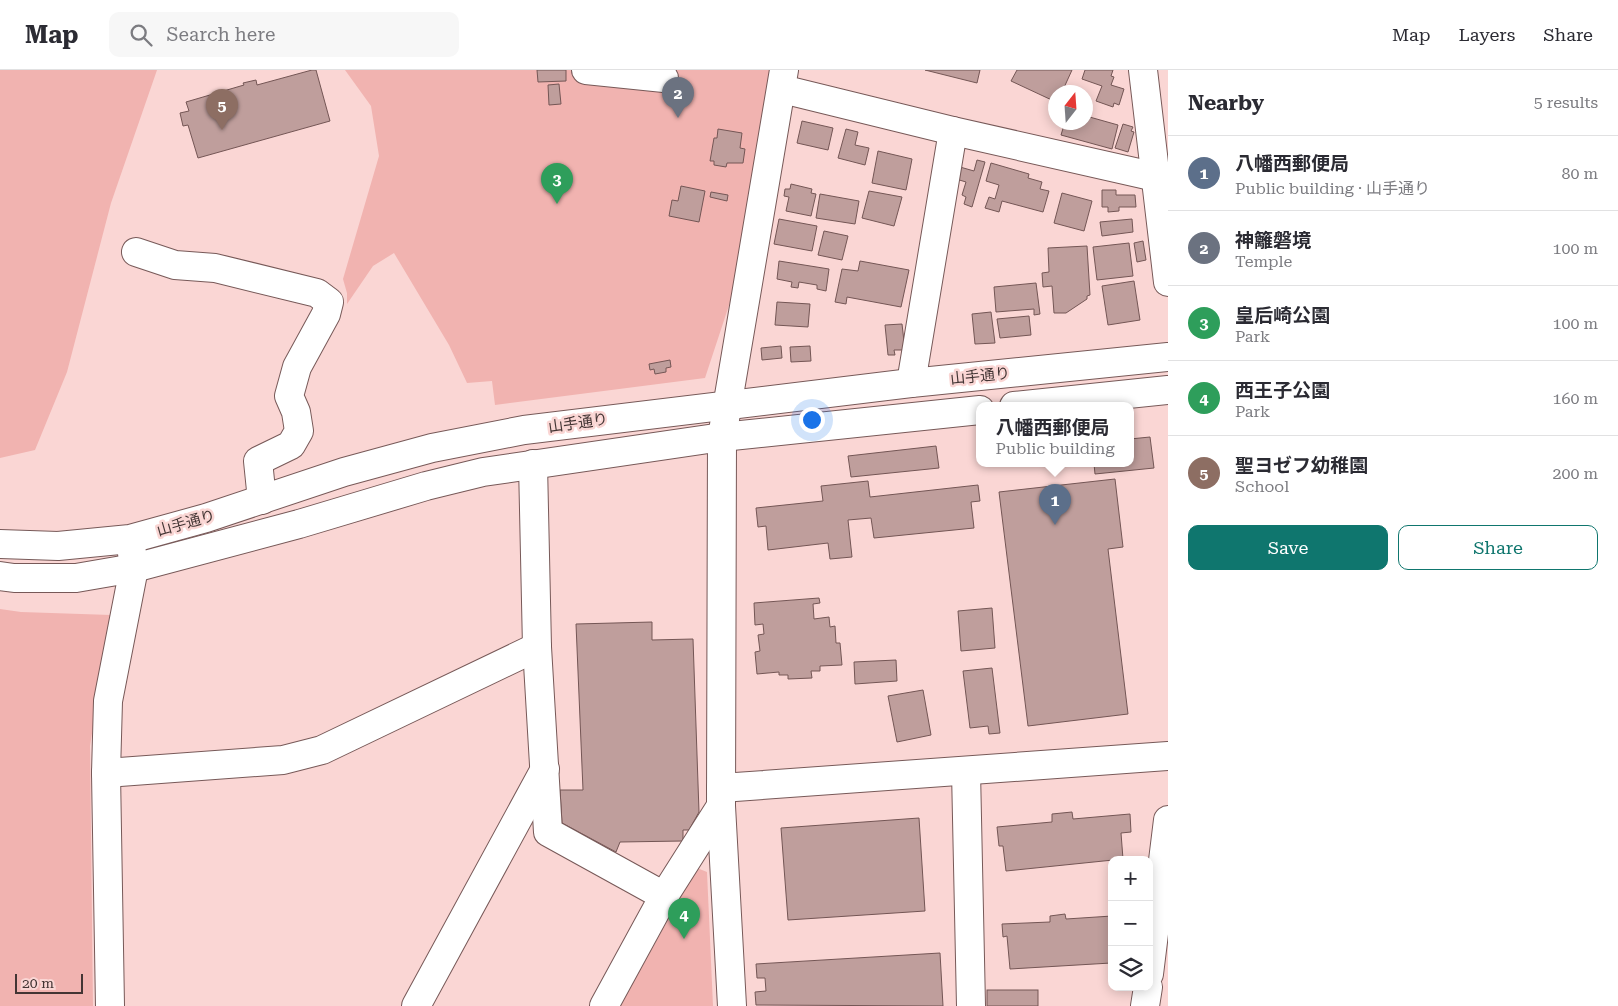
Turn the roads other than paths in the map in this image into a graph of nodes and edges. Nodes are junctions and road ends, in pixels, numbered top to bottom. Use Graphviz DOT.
graph roads {
  1 [pos="586,70"];
  2 [pos="1143,70"];
  3 [pos="664,78"];
  4 [pos="783,79"];
  5 [pos="953,131"];
  6 [pos="1162,177"];
  7 [pos="136,252"];
  8 [pos="1168,282"];
  9 [pos="1168,357"];
  10 [pos="911,383"];
  11 [pos="1168,390"];
  12 [pos="1052,402"];
  13 [pos="727,405"];
  14 [pos="976,410"];
  15 [pos="722,437"];
  16 [pos="533,464"];
  17 [pos="262,500"];
  18 [pos="130,539"];
  19 [pos="0,544"];
  20 [pos="134,568"];
  21 [pos="0,576"];
  22 [pos="537,647"];
  23 [pos="1168,756"];
  24 [pos="545,769"];
  25 [pos="966,772"];
  26 [pos="106,773"];
  27 [pos="721,797"];
  28 [pos="1168,820"];
  29 [pos="664,896"];
  30 [pos="1152,946"];
  31 [pos="1147,991"];
  32 [pos="110,1006"];
  33 [pos="416,1006"];
  34 [pos="604,1006"];
  35 [pos="732,1006"];
  36 [pos="971,1006"];
  37 [pos="1145,1006"];
  1 -- 3 [label="street"];
  2 -- 6 [label="street"];
  4 -- 5 [label="street"];
  4 -- 13 [label="street"];
  5 -- 6 [label="street"];
  5 -- 10 [label="street"];
  6 -- 8 [label="street"];
  7 -- 17 [label="street"];
  9 -- 10 [label="street, 山手通り"];
  10 -- 13 [label="street, 山手通り"];
  11 -- 12 [label="street"];
  13 -- 15 [label="street"];
  13 -- 17 [label="street, 山手通り"];
  14 -- 15 [label="street, 山手通り"];
  15 -- 16 [label="street, 山手通り"];
  15 -- 27 [label="street"];
  16 -- 20 [label="street, 山手通り"];
  16 -- 22 [label="street"];
  17 -- 18 [label="street, 山手通り"];
  18 -- 19 [label="street, 山手通り"];
  18 -- 20 [label="street"];
  20 -- 21 [label="street, 山手通り"];
  20 -- 26 [label="street"];
  22 -- 24 [label="street"];
  22 -- 26 [label="street"];
  23 -- 25 [label="street"];
  24 -- 29 [label="street"];
  24 -- 33 [label="street"];
  25 -- 27 [label="street"];
  25 -- 36 [label="street"];
  26 -- 32 [label="street"];
  27 -- 29 [label="street"];
  27 -- 35 [label="street"];
  28 -- 30 [label="street"];
  29 -- 34 [label="street"];
  31 -- 37 [label="street"];
}
